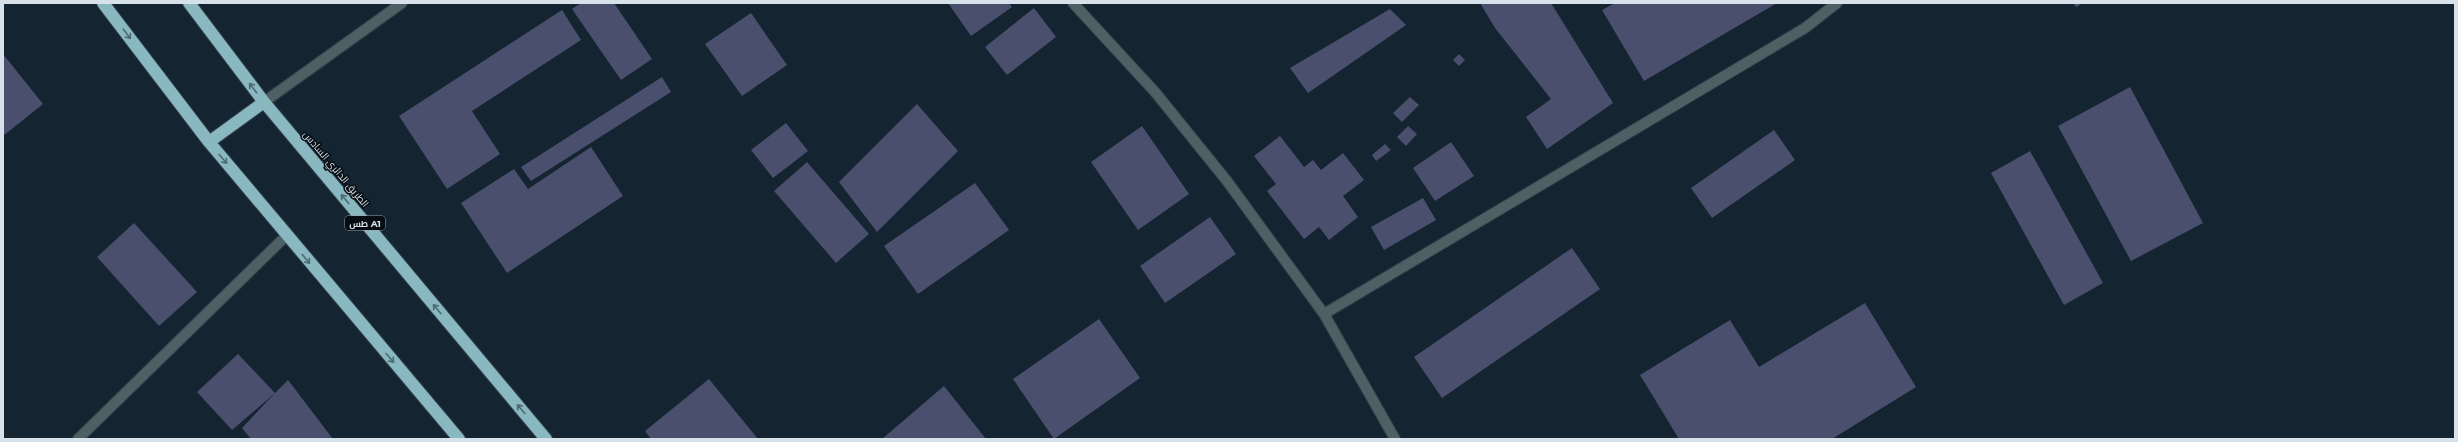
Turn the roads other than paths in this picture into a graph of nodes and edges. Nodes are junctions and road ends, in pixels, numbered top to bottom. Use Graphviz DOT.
graph roads {
  1 [pos="103,3"];
  2 [pos="189,3"];
  3 [pos="402,3"];
  4 [pos="1073,3"];
  5 [pos="1837,3"];
  6 [pos="264,102"];
  7 [pos="209,142"];
  8 [pos="287,236"];
  9 [pos="1324,314"];
  10 [pos="78,439"];
  11 [pos="459,439"];
  12 [pos="546,439"];
  13 [pos="1395,439"];
  1 -- 7 [label="highway, one-way"];
  6 -- 2 [label="highway, الطريق الدائري السادس / طس A1, one-way"];
  3 -- 6 [label="street"];
  4 -- 9 [label="street"];
  5 -- 9 [label="street"];
  6 -- 7 [label="highway"];
  12 -- 6 [label="highway, الطريق الدائري السادس / طس A1, one-way"];
  7 -- 8 [label="highway, one-way"];
  8 -- 10 [label="street"];
  8 -- 11 [label="highway, one-way"];
  9 -- 13 [label="street"];
}
